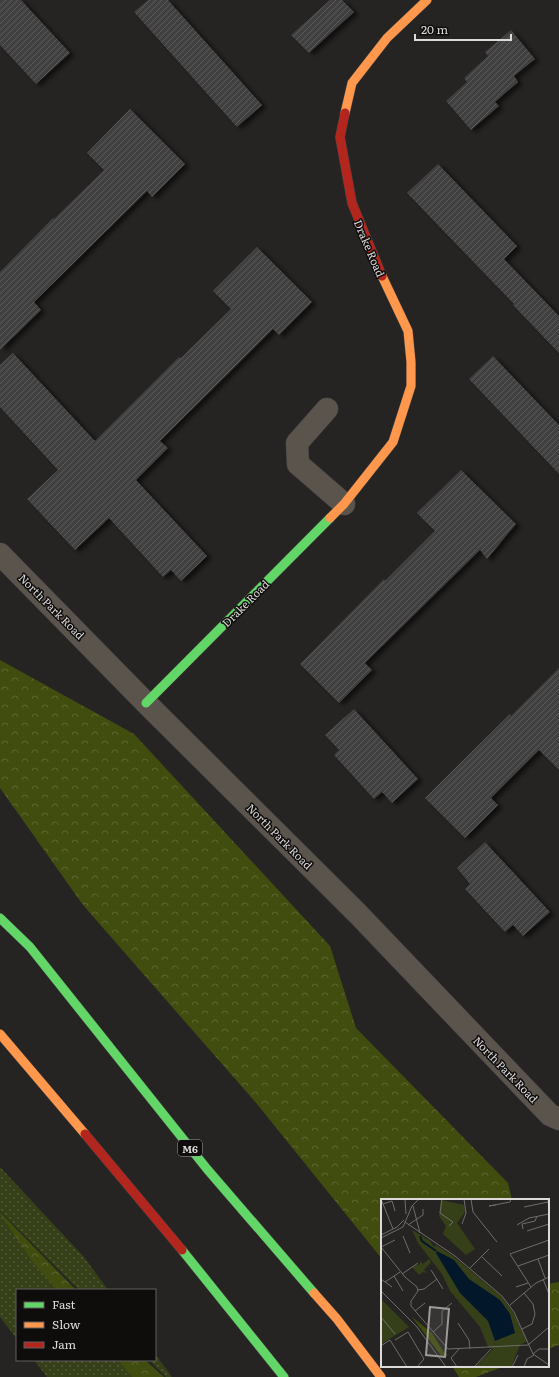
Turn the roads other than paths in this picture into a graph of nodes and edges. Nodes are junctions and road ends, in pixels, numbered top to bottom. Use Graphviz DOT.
graph roads {
  1 [pos="428,0"];
  2 [pos="327,409"];
  3 [pos="344,504"];
  4 [pos="0,554"];
  5 [pos="146,703"];
  6 [pos="0,918"];
  7 [pos="0,1034"];
  8 [pos="559,1119"];
  9 [pos="284,1377"];
  10 [pos="381,1377"];
  1 -- 3 [label="main road, Drake Road"];
  2 -- 3 [label="street"];
  3 -- 5 [label="main road, Drake Road"];
  4 -- 5 [label="street, North Park Road"];
  5 -- 8 [label="street, North Park Road"];
  6 -- 10 [label="main road, M6"];
  7 -- 9 [label="main road"];
}
